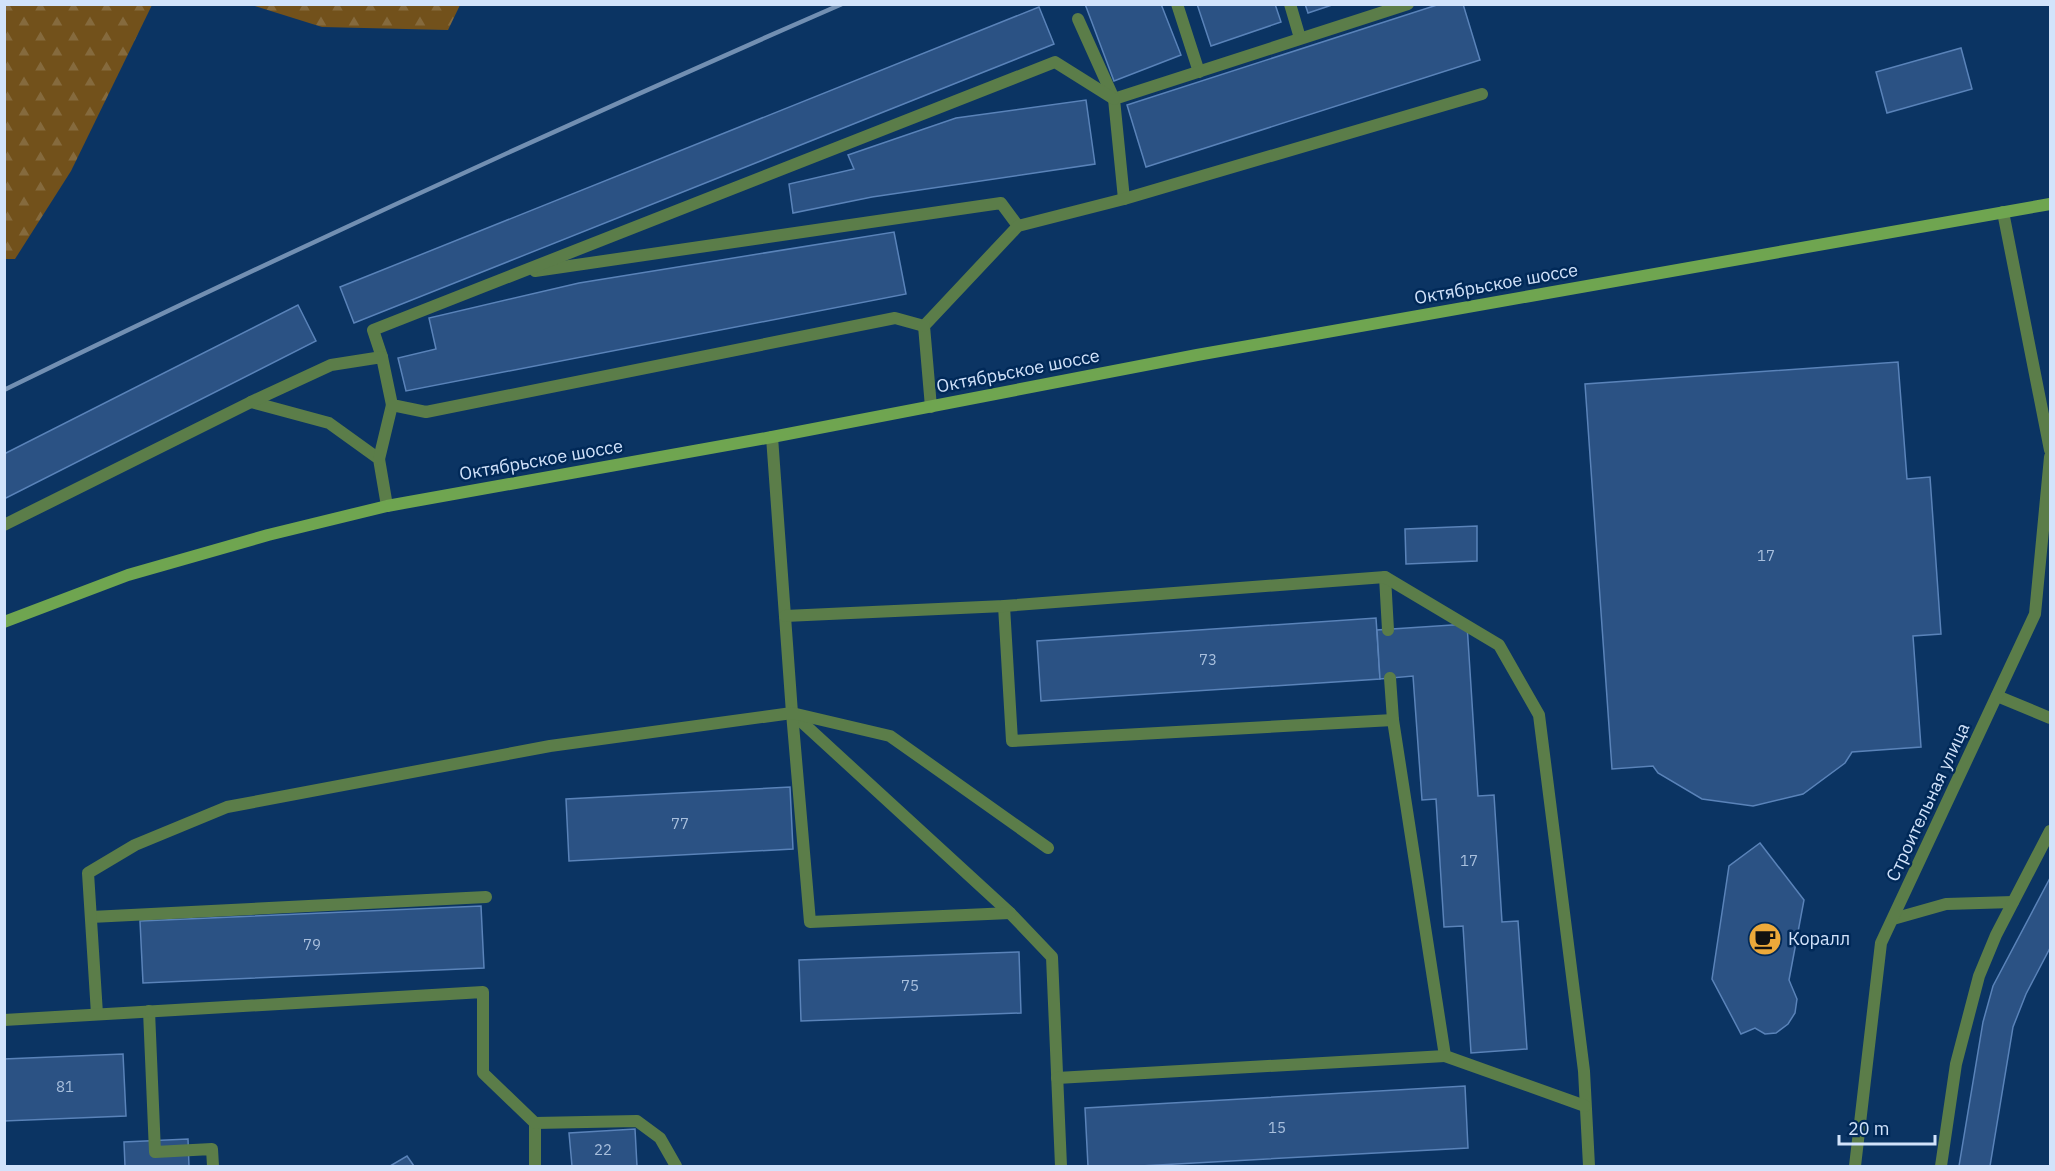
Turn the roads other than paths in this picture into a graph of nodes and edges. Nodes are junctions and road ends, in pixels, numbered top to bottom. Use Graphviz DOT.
graph roads {
  1 [pos="1177,4"];
  2 [pos="1290,4"];
  3 [pos="1404,5"];
  4 [pos="1078,19"];
  5 [pos="1300,38"];
  6 [pos="1199,72"];
  7 [pos="1482,94"];
  8 [pos="1114,99"];
  9 [pos="1124,199"];
  10 [pos="2050,204"];
  11 [pos="2003,212"];
  12 [pos="1018,226"];
  13 [pos="513,274"];
  14 [pos="924,326"];
  15 [pos="382,357"];
  16 [pos="251,402"];
  17 [pos="392,405"];
  18 [pos="931,406"];
  19 [pos="772,437"];
  20 [pos="2050,450"];
  21 [pos="2050,457"];
  22 [pos="379,459"];
  23 [pos="387,506"];
  24 [pos="4,525"];
  25 [pos="1385,577"];
  26 [pos="1004,606"];
  27 [pos="784,616"];
  28 [pos="4,622"];
  29 [pos="1388,630"];
  30 [pos="1390,678"];
  31 [pos="1997,696"];
  32 [pos="792,713"];
  33 [pos="2050,718"];
  34 [pos="1393,720"];
  35 [pos="2050,831"];
  36 [pos="1048,848"];
  37 [pos="486,897"];
  38 [pos="2013,903"];
  39 [pos="1010,913"];
  40 [pos="91,917"];
  41 [pos="1893,919"];
  42 [pos="149,1011"];
  43 [pos="97,1014"];
  44 [pos="4,1020"];
  45 [pos="1445,1056"];
  46 [pos="1057,1078"];
  47 [pos="1585,1106"];
  48 [pos="535,1124"];
  49 [pos="213,1167"];
  50 [pos="535,1167"];
  51 [pos="676,1167"];
  52 [pos="1061,1167"];
  53 [pos="1589,1167"];
  54 [pos="1855,1167"];
  55 [pos="1941,1167"];
  1 -- 6 [label="street"];
  2 -- 5 [label="street"];
  3 -- 5 [label="street"];
  4 -- 8 [label="street"];
  5 -- 6 [label="street"];
  6 -- 8 [label="street"];
  7 -- 9 [label="street"];
  8 -- 9 [label="street"];
  8 -- 13 [label="street"];
  9 -- 12 [label="street"];
  10 -- 11 [label="main road, Октябрьское шоссе"];
  11 -- 18 [label="main road, Октябрьское шоссе"];
  11 -- 20 [label="street"];
  12 -- 13 [label="street"];
  12 -- 14 [label="street"];
  13 -- 15 [label="street"];
  14 -- 17 [label="street"];
  14 -- 18 [label="street"];
  15 -- 16 [label="street"];
  15 -- 17 [label="street"];
  16 -- 22 [label="street"];
  16 -- 24 [label="street"];
  17 -- 22 [label="street"];
  18 -- 19 [label="main road, Октябрьское шоссе"];
  19 -- 23 [label="main road, Октябрьское шоссе"];
  19 -- 27 [label="street"];
  21 -- 31 [label="street, Строительная улица"];
  22 -- 23 [label="street"];
  23 -- 28 [label="main road, Октябрьское шоссе"];
  25 -- 26 [label="street"];
  25 -- 29 [label="street"];
  25 -- 47 [label="street"];
  26 -- 27 [label="street"];
  26 -- 34 [label="street"];
  27 -- 32 [label="street"];
  30 -- 34 [label="street"];
  31 -- 33 [label="street"];
  31 -- 41 [label="street, Строительная улица"];
  32 -- 36 [label="street"];
  32 -- 39 [label="street"];
  32 -- 39 [label="street"];
  32 -- 40 [label="street"];
  34 -- 45 [label="street"];
  35 -- 38 [label="street"];
  37 -- 40 [label="street"];
  38 -- 41 [label="street"];
  38 -- 55 [label="street"];
  39 -- 46 [label="street"];
  40 -- 43 [label="street"];
  41 -- 54 [label="street, Строительная улица"];
  42 -- 43 [label="street"];
  42 -- 48 [label="street"];
  42 -- 49 [label="street"];
  43 -- 44 [label="street"];
  45 -- 46 [label="street"];
  45 -- 47 [label="street"];
  46 -- 52 [label="street"];
  47 -- 53 [label="street"];
  48 -- 50 [label="street"];
  48 -- 51 [label="street"];
}
